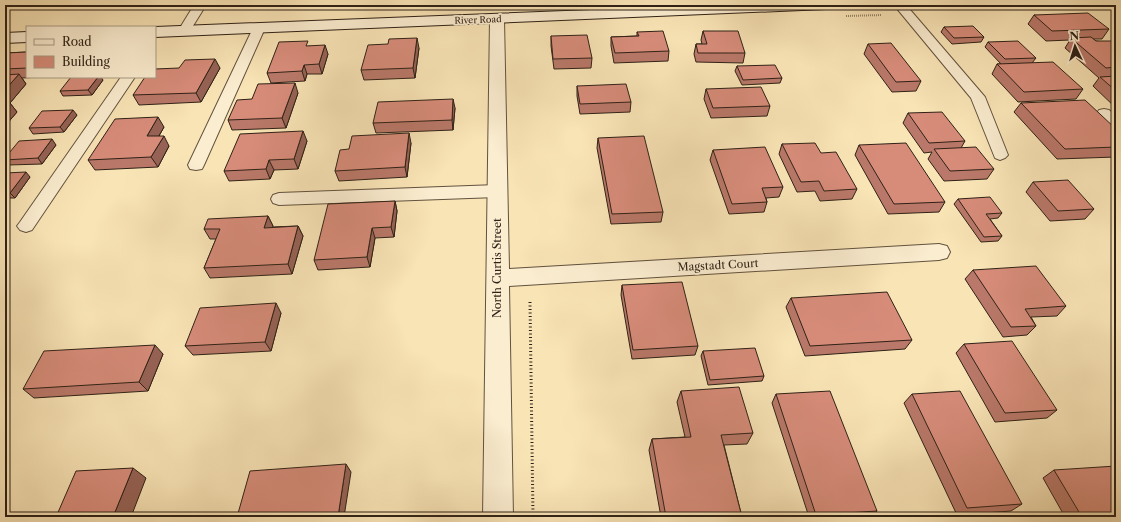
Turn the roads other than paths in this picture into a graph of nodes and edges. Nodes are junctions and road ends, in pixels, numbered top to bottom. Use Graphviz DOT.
graph roads {
  1 [pos="200,5"];
  2 [pos="826,5"];
  3 [pos="900,5"];
  4 [pos="666,8"];
  5 [pos="497,19"];
  6 [pos="259,28"];
  7 [pos="184,31"];
  8 [pos="156,34"];
  9 [pos="26,37"];
  10 [pos="5,38"];
  11 [pos="127,78"];
  12 [pos="1104,113"];
  13 [pos="1116,124"];
  14 [pos="1000,155"];
  15 [pos="196,165"];
  16 [pos="497,191"];
  17 [pos="279,199"];
  18 [pos="26,226"];
  19 [pos="939,252"];
  20 [pos="498,278"];
  21 [pos="498,517"];
  1 -- 7 [label="lane"];
  2 -- 4 [label="street, River Road"];
  3 -- 14 [label="lane"];
  4 -- 5 [label="street, River Road"];
  5 -- 6 [label="street, River Road"];
  5 -- 16 [label="street, North Curtis Street"];
  6 -- 7 [label="street, River Road"];
  6 -- 15 [label="lane"];
  7 -- 8 [label="street, River Road"];
  9 -- 10 [label="street"];
  11 -- 18 [label="lane"];
  12 -- 13 [label="lane"];
  16 -- 17 [label="lane"];
  16 -- 20 [label="street, North Curtis Street"];
  19 -- 20 [label="street, Magstadt Court"];
  20 -- 21 [label="street, North Curtis Street"];
}
